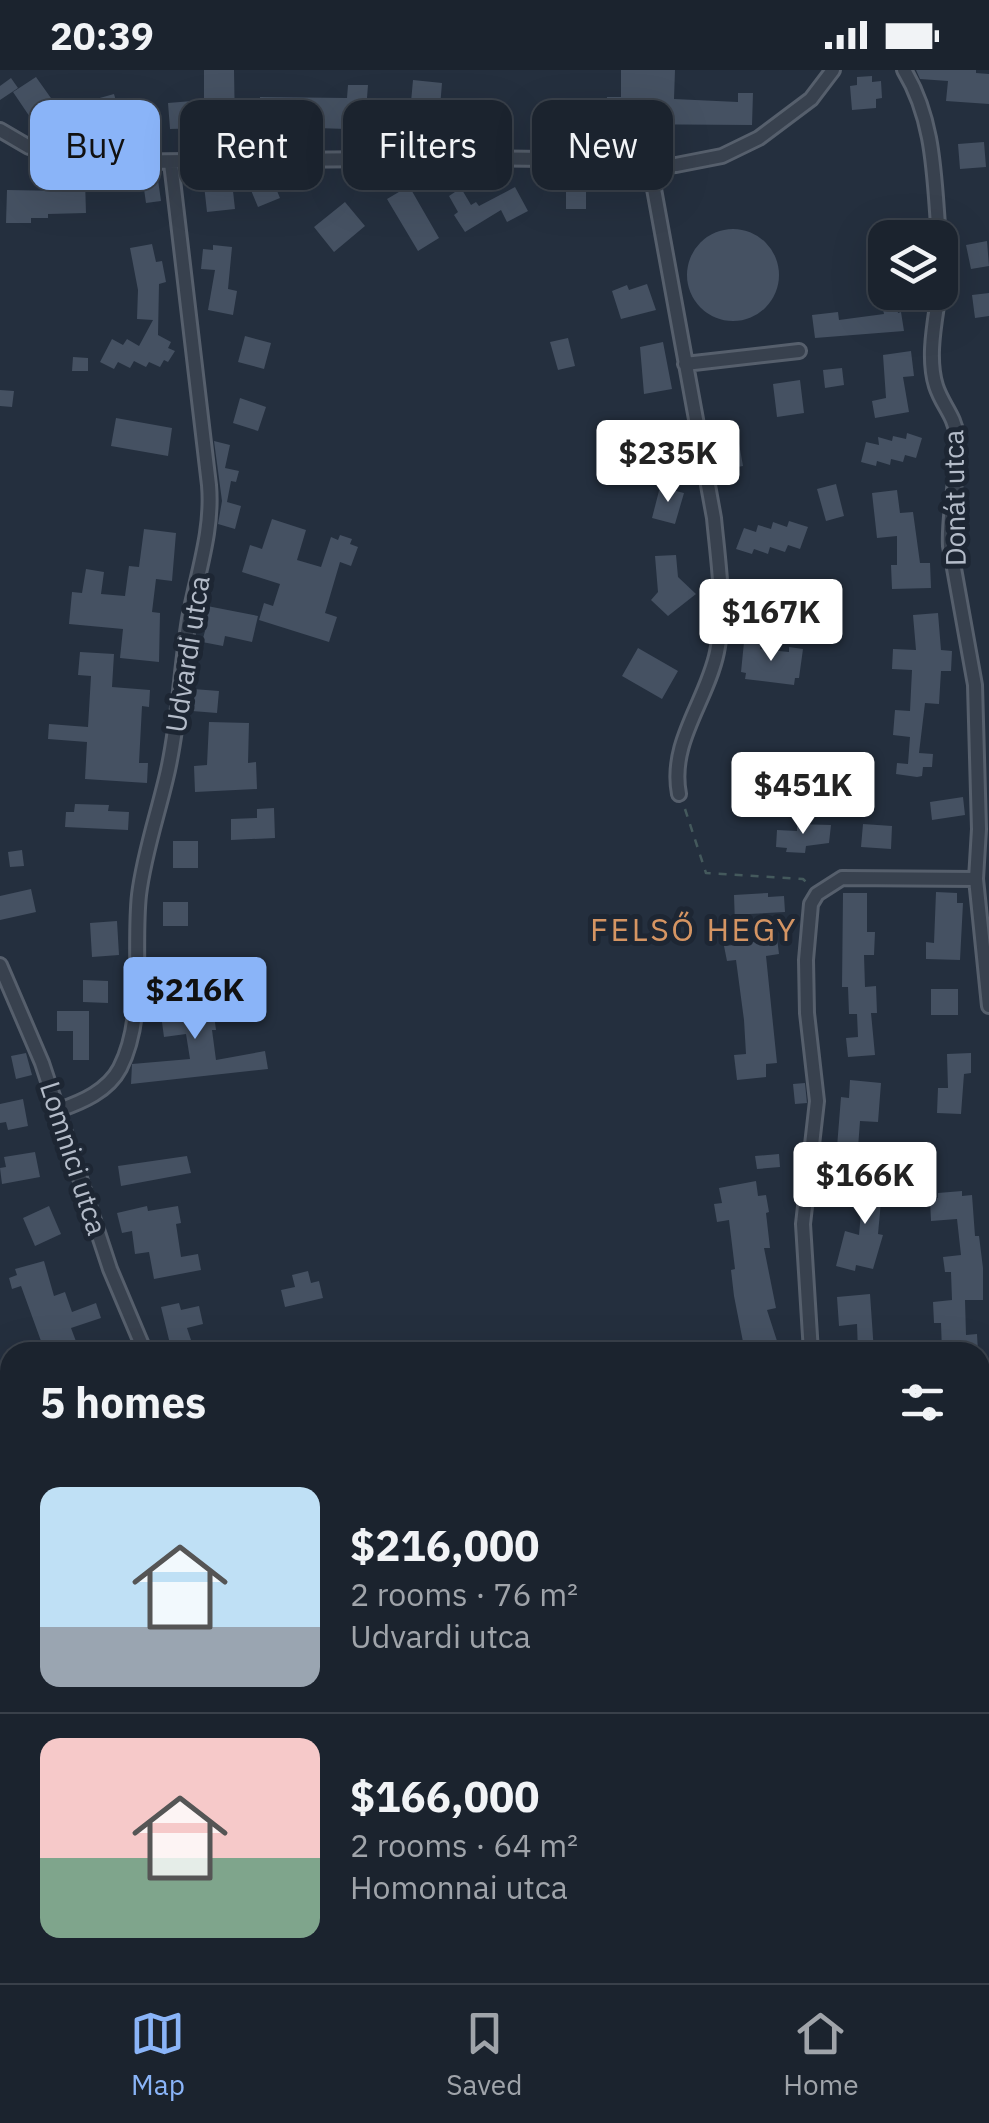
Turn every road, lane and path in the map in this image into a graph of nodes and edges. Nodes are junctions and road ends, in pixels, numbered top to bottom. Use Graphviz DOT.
graph roads {
  1 [pos="833,70"];
  2 [pos="904,70"];
  3 [pos="0,130"];
  4 [pos="532,159"];
  5 [pos="171,163"];
  6 [pos="673,165"];
  7 [pos="654,190"];
  8 [pos="937,220"];
  9 [pos="936,310"];
  10 [pos="799,352"];
  11 [pos="685,364"];
  12 [pos="679,794"];
  13 [pos="984,831"];
  14 [pos="976,878"];
  15 [pos="817,894"];
  16 [pos="0,965"];
  17 [pos="989,1006"];
  18 [pos="59,1110"];
  19 [pos="141,1342"];
  20 [pos="811,1342"];
  1 -- 6 [label="street"];
  2 -- 8 [label="street"];
  3 -- 5 [label="street"];
  4 -- 5 [label="street"];
  5 -- 18 [label="street, Udvardi utca"];
  7 -- 11 [label="street"];
  9 -- 13 [label="street, Donát utca"];
  10 -- 11 [label="street"];
  11 -- 12 [label="street"];
  12 -- 15 [label="path"];
  13 -- 14 [label="street, Donát utca"];
  14 -- 15 [label="street"];
  14 -- 17 [label="street, Donát utca"];
  15 -- 20 [label="street"];
  16 -- 18 [label="street, Lomnici utca"];
  18 -- 19 [label="street, Lomnici utca"];
}
